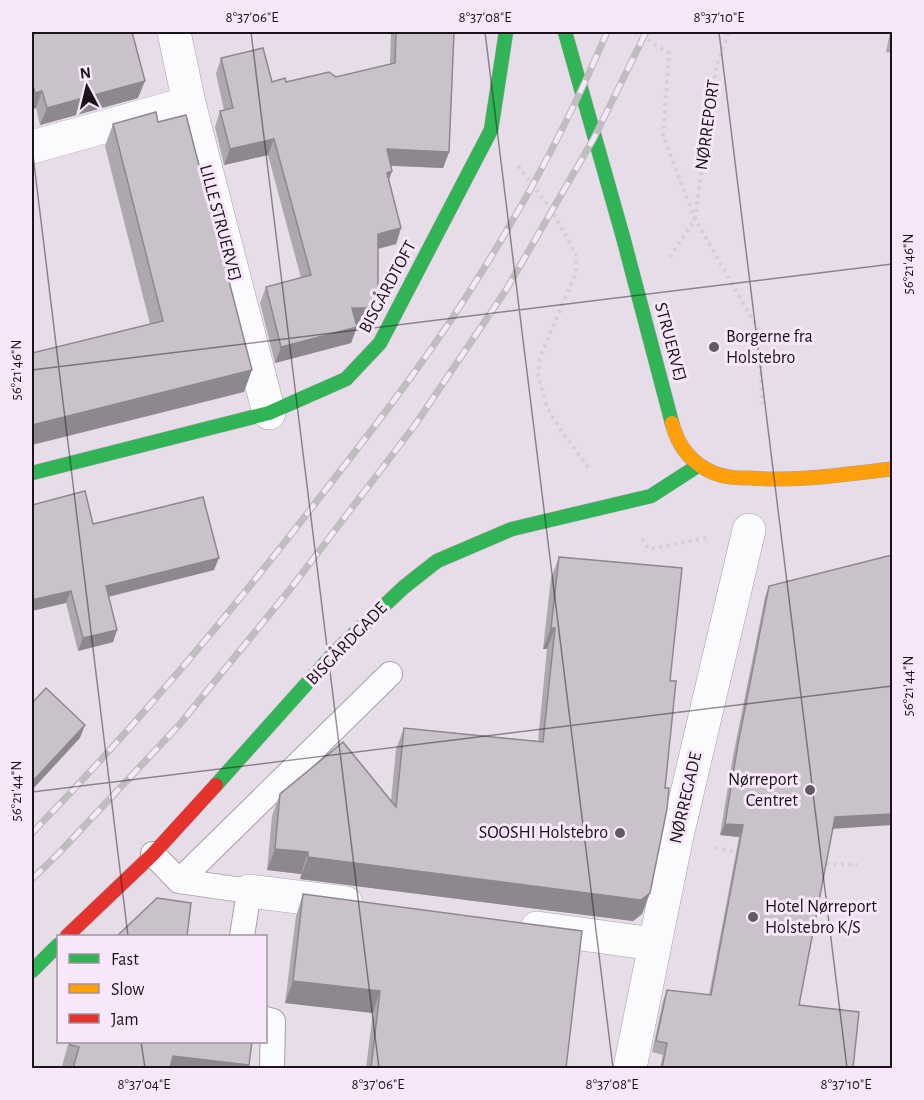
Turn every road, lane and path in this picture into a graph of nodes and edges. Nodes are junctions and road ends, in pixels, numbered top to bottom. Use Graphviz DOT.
graph roads {
  1 [pos="174,32"];
  2 [pos="506,32"];
  3 [pos="565,32"];
  4 [pos="635,32"];
  5 [pos="729,32"];
  6 [pos="189,103"];
  7 [pos="491,130"];
  8 [pos="32,147"];
  9 [pos="694,219"];
  10 [pos="762,404"];
  11 [pos="269,413"];
  12 [pos="699,465"];
  13 [pos="892,469"];
  14 [pos="32,473"];
  15 [pos="617,504"];
  16 [pos="749,530"];
  17 [pos="390,674"];
  18 [pos="153,854"];
  19 [pos="826,864"];
  20 [pos="858,866"];
  21 [pos="179,881"];
  22 [pos="249,891"];
  23 [pos="376,908"];
  24 [pos="504,924"];
  25 [pos="69,935"];
  26 [pos="242,935"];
  27 [pos="654,944"];
  28 [pos="57,946"];
  29 [pos="32,971"];
  30 [pos="267,1019"];
  31 [pos="272,1068"];
  32 [pos="630,1068"];
  1 -- 6 [label="street, LILLE STRUERVEJ"];
  2 -- 7 [label="street, BISGÅRDTOFT"];
  3 -- 12 [label="street, STRUERVEJ"];
  4 -- 9 [label="path"];
  5 -- 9 [label="path, NØRREPORT"];
  6 -- 8 [label="street"];
  6 -- 11 [label="street, LILLE STRUERVEJ"];
  7 -- 11 [label="street, BISGÅRDTOFT"];
  7 -- 15 [label="path"];
  9 -- 10 [label="path"];
  11 -- 14 [label="street, BISGÅRDTOFT"];
  12 -- 13 [label="street, STRUERVEJ"];
  12 -- 15 [label="street, BISGÅRDGADE"];
  15 -- 16 [label="path"];
  15 -- 18 [label="street, BISGÅRDGADE"];
  16 -- 27 [label="street, NØRREGADE"];
  17 -- 21 [label="lane"];
  18 -- 21 [label="lane"];
  18 -- 25 [label="street, BISGÅRDGADE"];
  19 -- 20 [label="path"];
  21 -- 22 [label="lane"];
  22 -- 23 [label="street"];
  22 -- 26 [label="lane"];
  24 -- 27 [label="street"];
  27 -- 32 [label="street, NØRREGADE"];
  28 -- 29 [label="street"];
  30 -- 31 [label="lane"];
}
